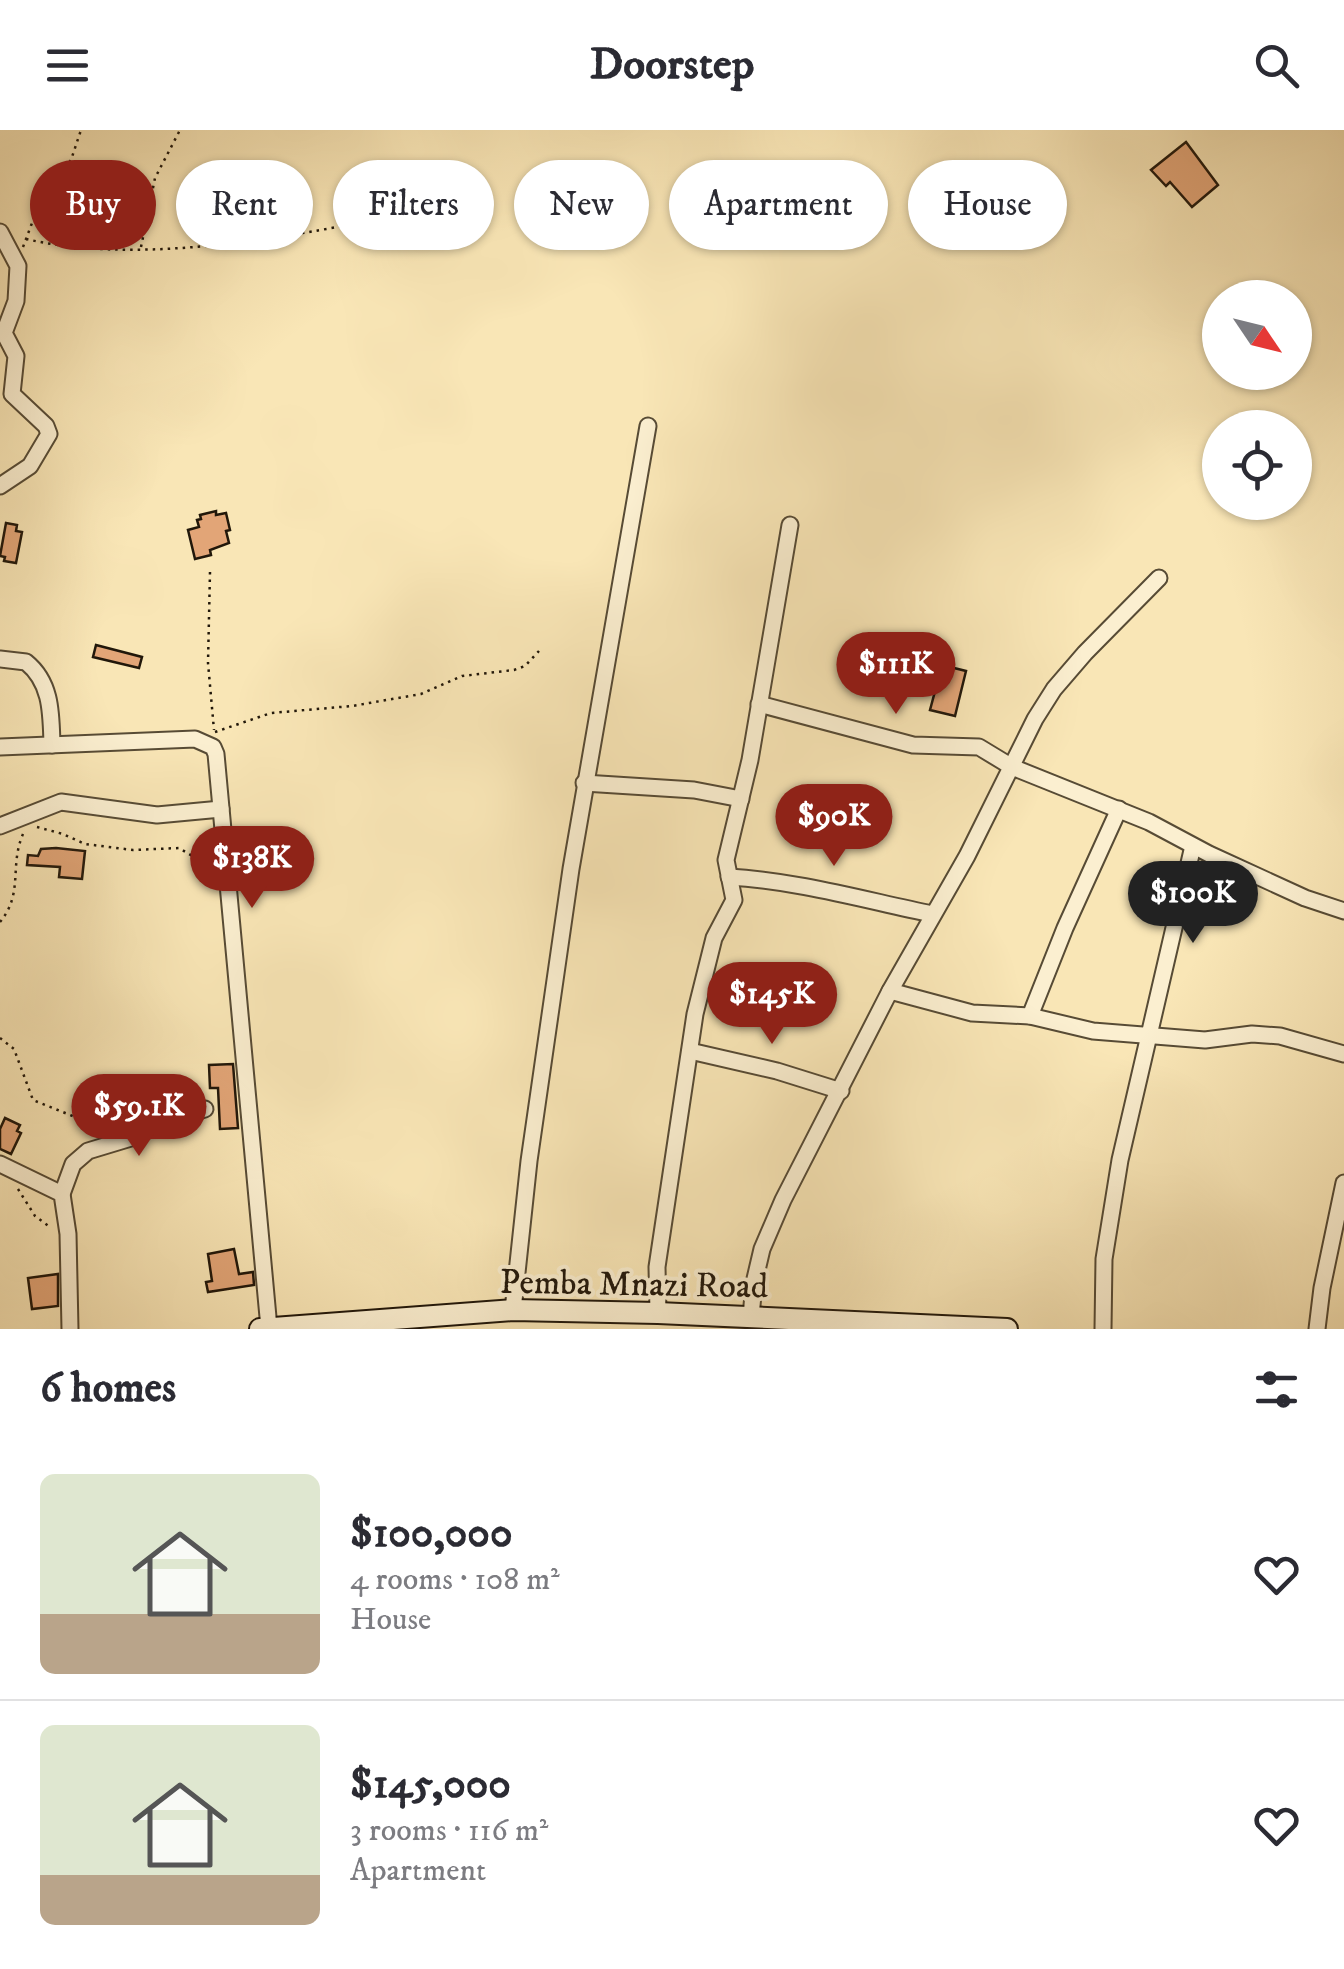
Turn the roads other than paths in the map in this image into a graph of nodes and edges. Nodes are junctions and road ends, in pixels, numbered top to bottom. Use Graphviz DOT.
graph roads {
  1 [pos="0,232"];
  2 [pos="648,426"];
  3 [pos="0,486"];
  4 [pos="790,525"];
  5 [pos="1159,578"];
  6 [pos="0,659"];
  7 [pos="758,704"];
  8 [pos="52,745"];
  9 [pos="0,747"];
  10 [pos="1012,768"];
  11 [pos="584,783"];
  12 [pos="741,799"];
  13 [pos="221,809"];
  14 [pos="1120,809"];
  15 [pos="0,826"];
  16 [pos="1193,846"];
  17 [pos="730,877"];
  18 [pos="1344,911"];
  19 [pos="932,914"];
  20 [pos="890,990"];
  21 [pos="1030,1016"];
  22 [pos="1148,1038"];
  23 [pos="690,1051"];
  24 [pos="1344,1054"];
  25 [pos="841,1092"];
  26 [pos="205,1109"];
  27 [pos="2,1165"];
  28 [pos="1344,1183"];
  29 [pos="62,1194"];
  30 [pos="513,1310"];
  31 [pos="658,1313"];
  32 [pos="752,1317"];
  33 [pos="269,1328"];
  34 [pos="70,1329"];
  35 [pos="260,1329"];
  36 [pos="1006,1329"];
  37 [pos="1102,1329"];
  38 [pos="1318,1329"];
  1 -- 3 [label="street"];
  2 -- 11 [label="street"];
  4 -- 7 [label="street"];
  5 -- 10 [label="street"];
  6 -- 8 [label="street"];
  7 -- 10 [label="street"];
  7 -- 12 [label="street"];
  8 -- 9 [label="street"];
  8 -- 13 [label="street"];
  10 -- 14 [label="street"];
  10 -- 19 [label="street"];
  11 -- 12 [label="street"];
  11 -- 30 [label="street"];
  12 -- 17 [label="street"];
  13 -- 15 [label="street"];
  13 -- 33 [label="street"];
  14 -- 16 [label="street"];
  14 -- 21 [label="street"];
  16 -- 18 [label="street"];
  16 -- 22 [label="street"];
  17 -- 19 [label="street"];
  17 -- 23 [label="street"];
  19 -- 20 [label="street"];
  20 -- 21 [label="street"];
  20 -- 25 [label="street"];
  21 -- 22 [label="street"];
  22 -- 24 [label="street"];
  22 -- 37 [label="street"];
  23 -- 25 [label="street"];
  23 -- 31 [label="street"];
  25 -- 32 [label="street"];
  26 -- 29 [label="street"];
  27 -- 29 [label="street"];
  28 -- 38 [label="street"];
  29 -- 34 [label="street"];
  30 -- 31 [label="main road, Pemba Mnazi Road"];
  30 -- 33 [label="main road, Pemba Mnazi Road"];
  31 -- 32 [label="main road, Pemba Mnazi Road"];
  32 -- 36 [label="main road, Pemba Mnazi Road"];
  33 -- 35 [label="main road, Pemba Mnazi Road"];
}
